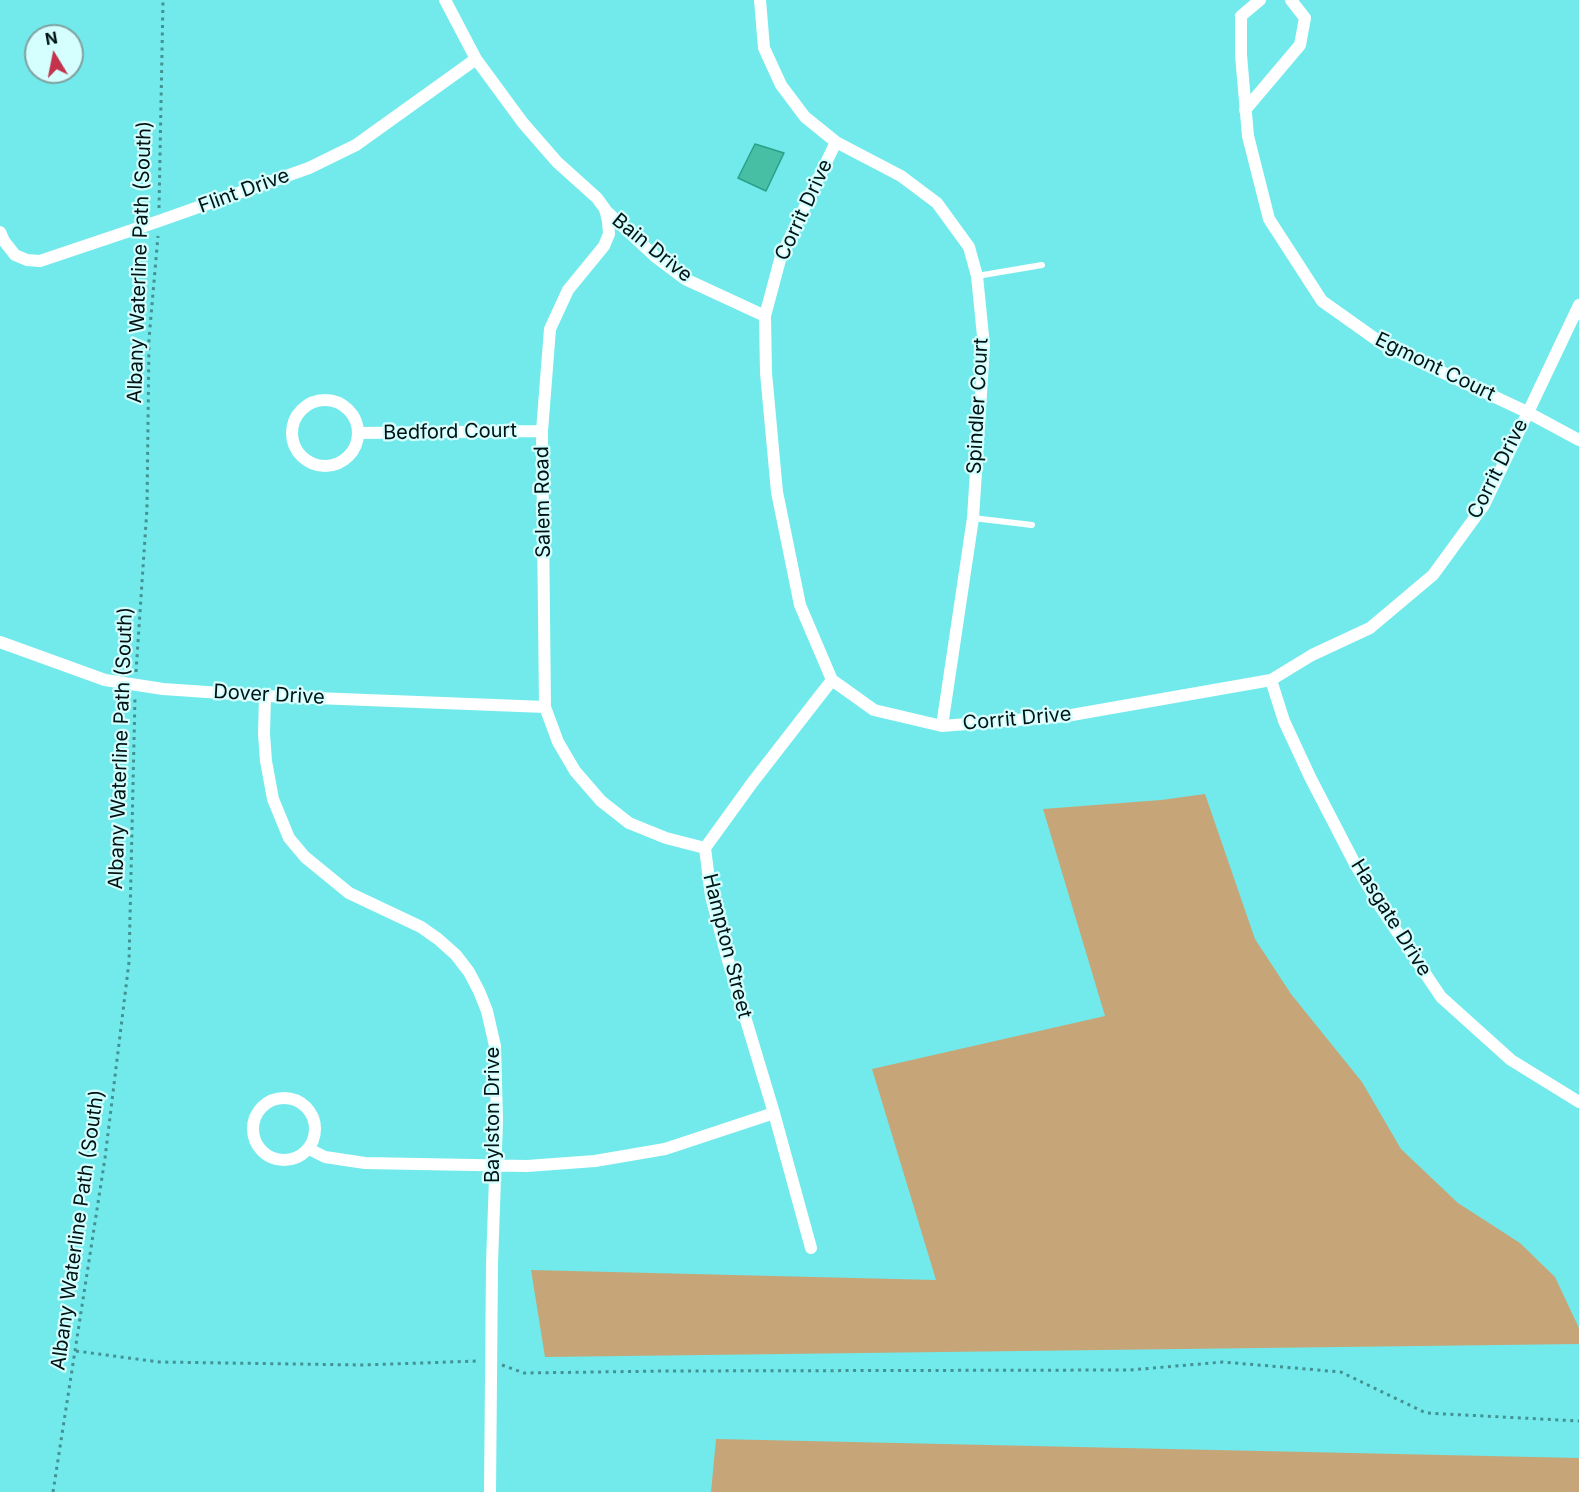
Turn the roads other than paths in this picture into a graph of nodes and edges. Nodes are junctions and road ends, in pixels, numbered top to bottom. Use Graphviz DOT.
graph roads {
  1 [pos="446,0"];
  2 [pos="760,0"];
  3 [pos="1260,0"];
  4 [pos="1292,0"];
  5 [pos="476,59"];
  6 [pos="1245,110"];
  7 [pos="836,142"];
  8 [pos="604,209"];
  9 [pos="0,232"];
  10 [pos="1042,265"];
  11 [pos="977,276"];
  12 [pos="1579,305"];
  13 [pos="765,316"];
  14 [pos="1527,412"];
  15 [pos="542,431"];
  16 [pos="359,433"];
  17 [pos="1579,440"];
  18 [pos="973,518"];
  19 [pos="1032,525"];
  20 [pos="0,642"];
  21 [pos="832,680"];
  22 [pos="1271,680"];
  23 [pos="265,696"];
  24 [pos="545,707"];
  25 [pos="942,726"];
  26 [pos="705,848"];
  27 [pos="1579,1102"];
  28 [pos="774,1113"];
  29 [pos="309,1149"];
  30 [pos="494,1165"];
  31 [pos="811,1248"];
  32 [pos="490,1492"];
  1 -- 5 [label="street"];
  2 -- 7 [label="street, Spindler Court"];
  3 -- 6 [label="street, Egmont Court"];
  4 -- 6 [label="street"];
  5 -- 8 [label="street"];
  5 -- 9 [label="street, Flint Drive"];
  6 -- 14 [label="street, Egmont Court"];
  7 -- 11 [label="street, Spindler Court"];
  7 -- 13 [label="street, Corrit Drive"];
  8 -- 13 [label="street, Bain Drive"];
  8 -- 15 [label="street, Salem Road"];
  10 -- 11 [label="lane"];
  11 -- 18 [label="street, Spindler Court"];
  12 -- 14 [label="street, Corrit Drive"];
  13 -- 21 [label="street, Corrit Drive"];
  14 -- 17 [label="street, Egmont Court"];
  14 -- 22 [label="street, Corrit Drive"];
  15 -- 16 [label="street, Bedford Court"];
  15 -- 24 [label="street, Salem Road"];
  16 -- 16 [label="street, Bedford Court"];
  18 -- 19 [label="lane"];
  18 -- 25 [label="street, Spindler Court"];
  20 -- 23 [label="street, Dover Drive"];
  21 -- 25 [label="street, Corrit Drive"];
  21 -- 26 [label="street, Hampton Street"];
  22 -- 25 [label="street, Corrit Drive"];
  22 -- 27 [label="street, Hasgate Drive"];
  23 -- 24 [label="street, Dover Drive"];
  23 -- 30 [label="street, Baylston Drive"];
  24 -- 26 [label="street, Salem Road"];
  26 -- 28 [label="street, Hampton Street"];
  28 -- 30 [label="street"];
  28 -- 31 [label="street, Hampton Street"];
  29 -- 29 [label="street"];
  29 -- 30 [label="street"];
  30 -- 32 [label="street, Baylston Drive"];
}
